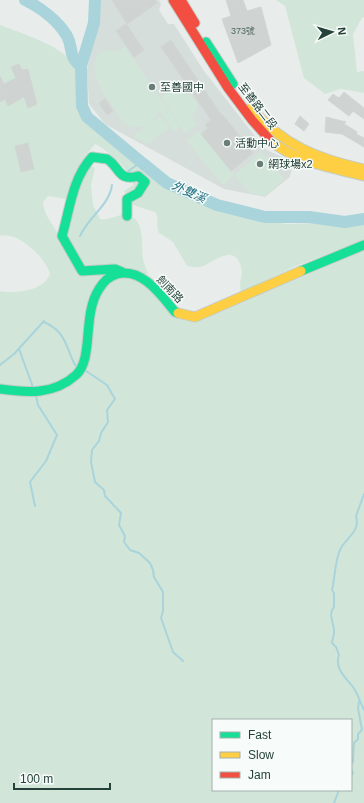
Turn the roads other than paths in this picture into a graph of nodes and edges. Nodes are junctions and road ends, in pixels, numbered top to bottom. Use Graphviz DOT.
graph roads {
  1 [pos="173,0"];
  2 [pos="181,0"];
  3 [pos="364,169"];
  4 [pos="364,176"];
  5 [pos="127,216"];
  6 [pos="364,245"];
  7 [pos="124,272"];
  8 [pos="0,390"];
  1 -- 4 [label="street, 至善路二段"];
  2 -- 3 [label="street, 至善路二段"];
  5 -- 7 [label="street, 劍南路"];
  6 -- 7 [label="street, 劍南路"];
  7 -- 8 [label="street"];
}
